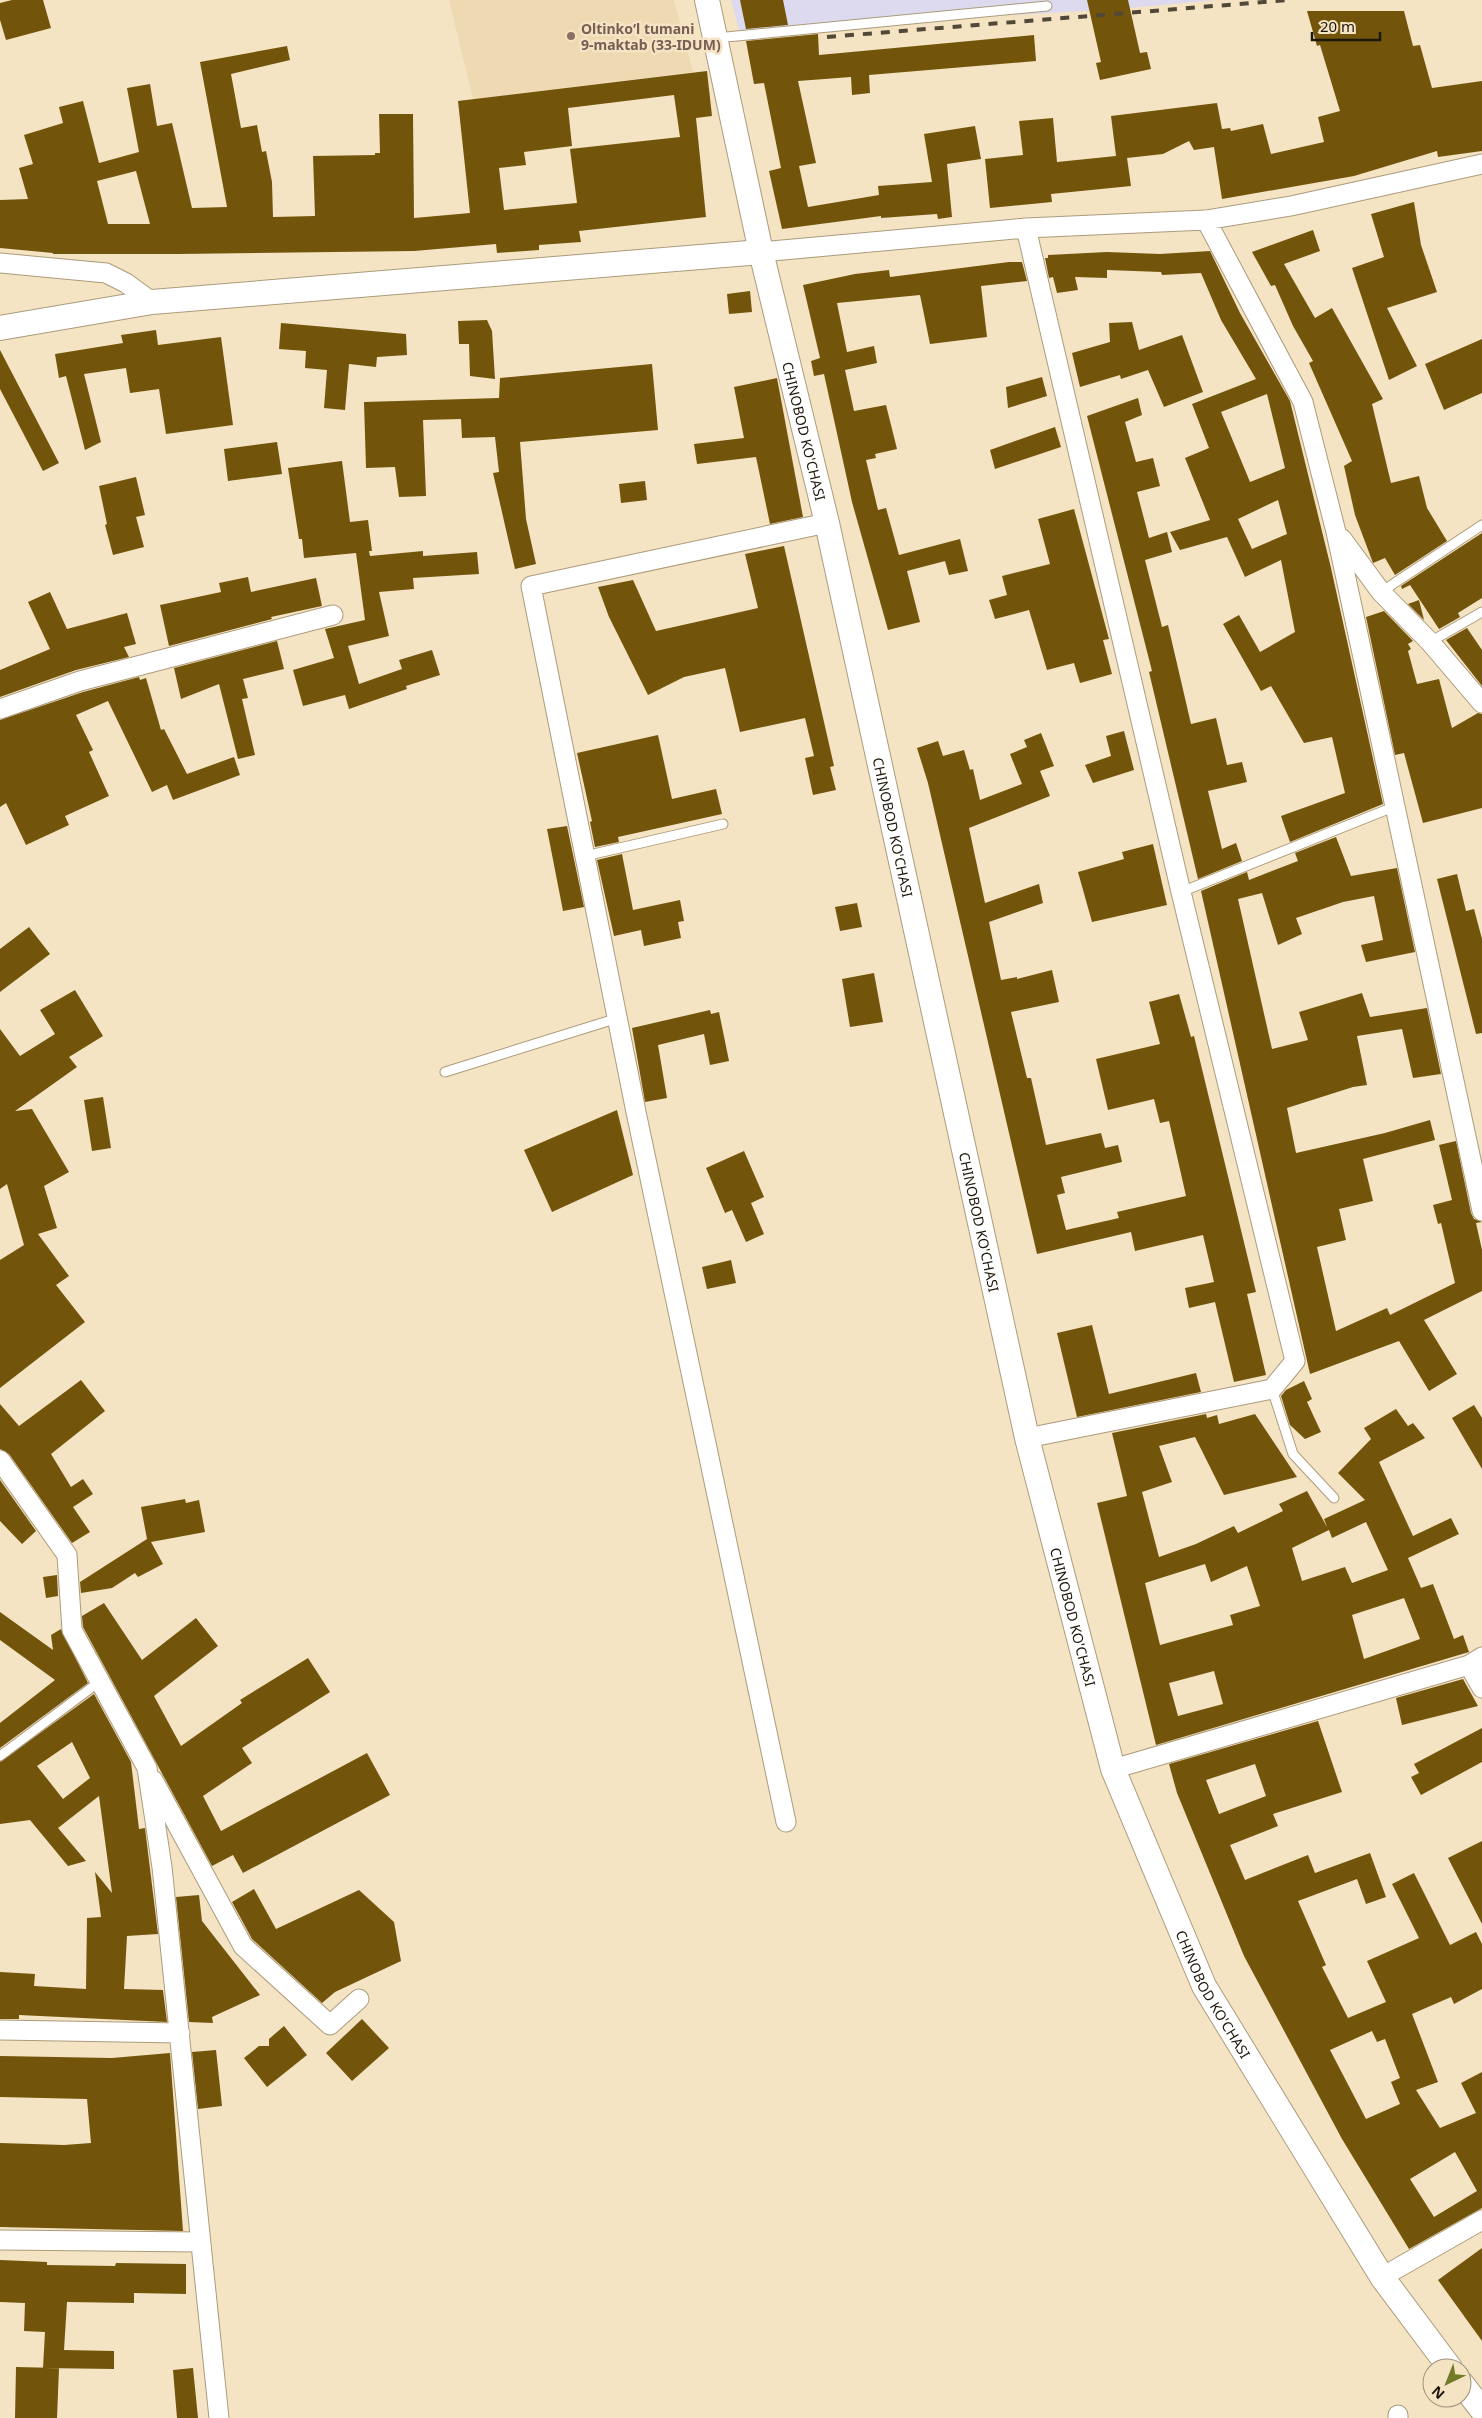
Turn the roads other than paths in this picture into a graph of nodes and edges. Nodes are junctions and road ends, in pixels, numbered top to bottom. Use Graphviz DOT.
graph roads {
  1 [pos="707,0"];
  2 [pos="1047,6"];
  3 [pos="716,38"];
  4 [pos="1482,164"];
  5 [pos="1206,220"];
  6 [pos="1026,228"];
  7 [pos="761,252"];
  8 [pos="0,263"];
  9 [pos="152,302"];
  10 [pos="0,328"];
  11 [pos="827,523"];
  12 [pos="1482,524"];
  13 [pos="1336,532"];
  14 [pos="1380,592"];
  15 [pos="1482,612"];
  16 [pos="333,615"];
  17 [pos="1430,642"];
  18 [pos="1482,703"];
  19 [pos="0,709"];
  20 [pos="1396,806"];
  21 [pos="723,824"];
  22 [pos="585,856"];
  23 [pos="1181,892"];
  24 [pos="618,1018"];
  25 [pos="445,1072"];
  26 [pos="1482,1211"];
  27 [pos="1272,1389"];
  28 [pos="1027,1438"];
  29 [pos="0,1460"];
  30 [pos="1334,1498"];
  31 [pos="1476,1661"];
  32 [pos="99,1682"];
  33 [pos="1482,1688"];
  34 [pos="0,1756"];
  35 [pos="147,1768"];
  36 [pos="1113,1769"];
  37 [pos="786,1822"];
  38 [pos="359,1999"];
  39 [pos="0,2030"];
  40 [pos="180,2033"];
  41 [pos="1482,2220"];
  42 [pos="0,2240"];
  43 [pos="199,2242"];
  44 [pos="1382,2277"];
  45 [pos="1443,2358"];
  46 [pos="1472,2397"];
  47 [pos="1482,2410"];
  48 [pos="219,2418"];
  1 -- 3 [label="street, CHINOBOD KO'CHASI"];
  2 -- 3 [label="lane"];
  3 -- 7 [label="street, CHINOBOD KO'CHASI"];
  4 -- 5 [label="street"];
  5 -- 6 [label="street"];
  5 -- 13 [label="street"];
  6 -- 7 [label="street"];
  6 -- 23 [label="street"];
  7 -- 9 [label="street"];
  7 -- 11 [label="street, CHINOBOD KO'CHASI"];
  8 -- 9 [label="street"];
  9 -- 10 [label="street"];
  11 -- 22 [label="street"];
  11 -- 28 [label="street, CHINOBOD KO'CHASI"];
  12 -- 14 [label="lane"];
  13 -- 14 [label="street"];
  13 -- 20 [label="street"];
  14 -- 17 [label="street"];
  15 -- 17 [label="lane"];
  16 -- 19 [label="street"];
  17 -- 18 [label="street"];
  20 -- 23 [label="lane"];
  20 -- 26 [label="street"];
  21 -- 22 [label="lane"];
  22 -- 24 [label="street"];
  23 -- 27 [label="street"];
  24 -- 25 [label="lane"];
  24 -- 37 [label="street"];
  27 -- 28 [label="street"];
  27 -- 30 [label="lane"];
  28 -- 36 [label="street, CHINOBOD KO'CHASI"];
  29 -- 32 [label="street"];
  31 -- 33 [label="street"];
  31 -- 36 [label="street"];
  32 -- 34 [label="lane"];
  32 -- 35 [label="street"];
  35 -- 38 [label="street"];
  35 -- 40 [label="street"];
  36 -- 44 [label="street, CHINOBOD KO'CHASI"];
  39 -- 40 [label="street"];
  40 -- 43 [label="street"];
  41 -- 44 [label="street"];
  42 -- 43 [label="street"];
  43 -- 48 [label="street"];
  44 -- 45 [label="street, CHINOBOD KO'CHASI"];
  46 -- 47 [label="street"];
}
